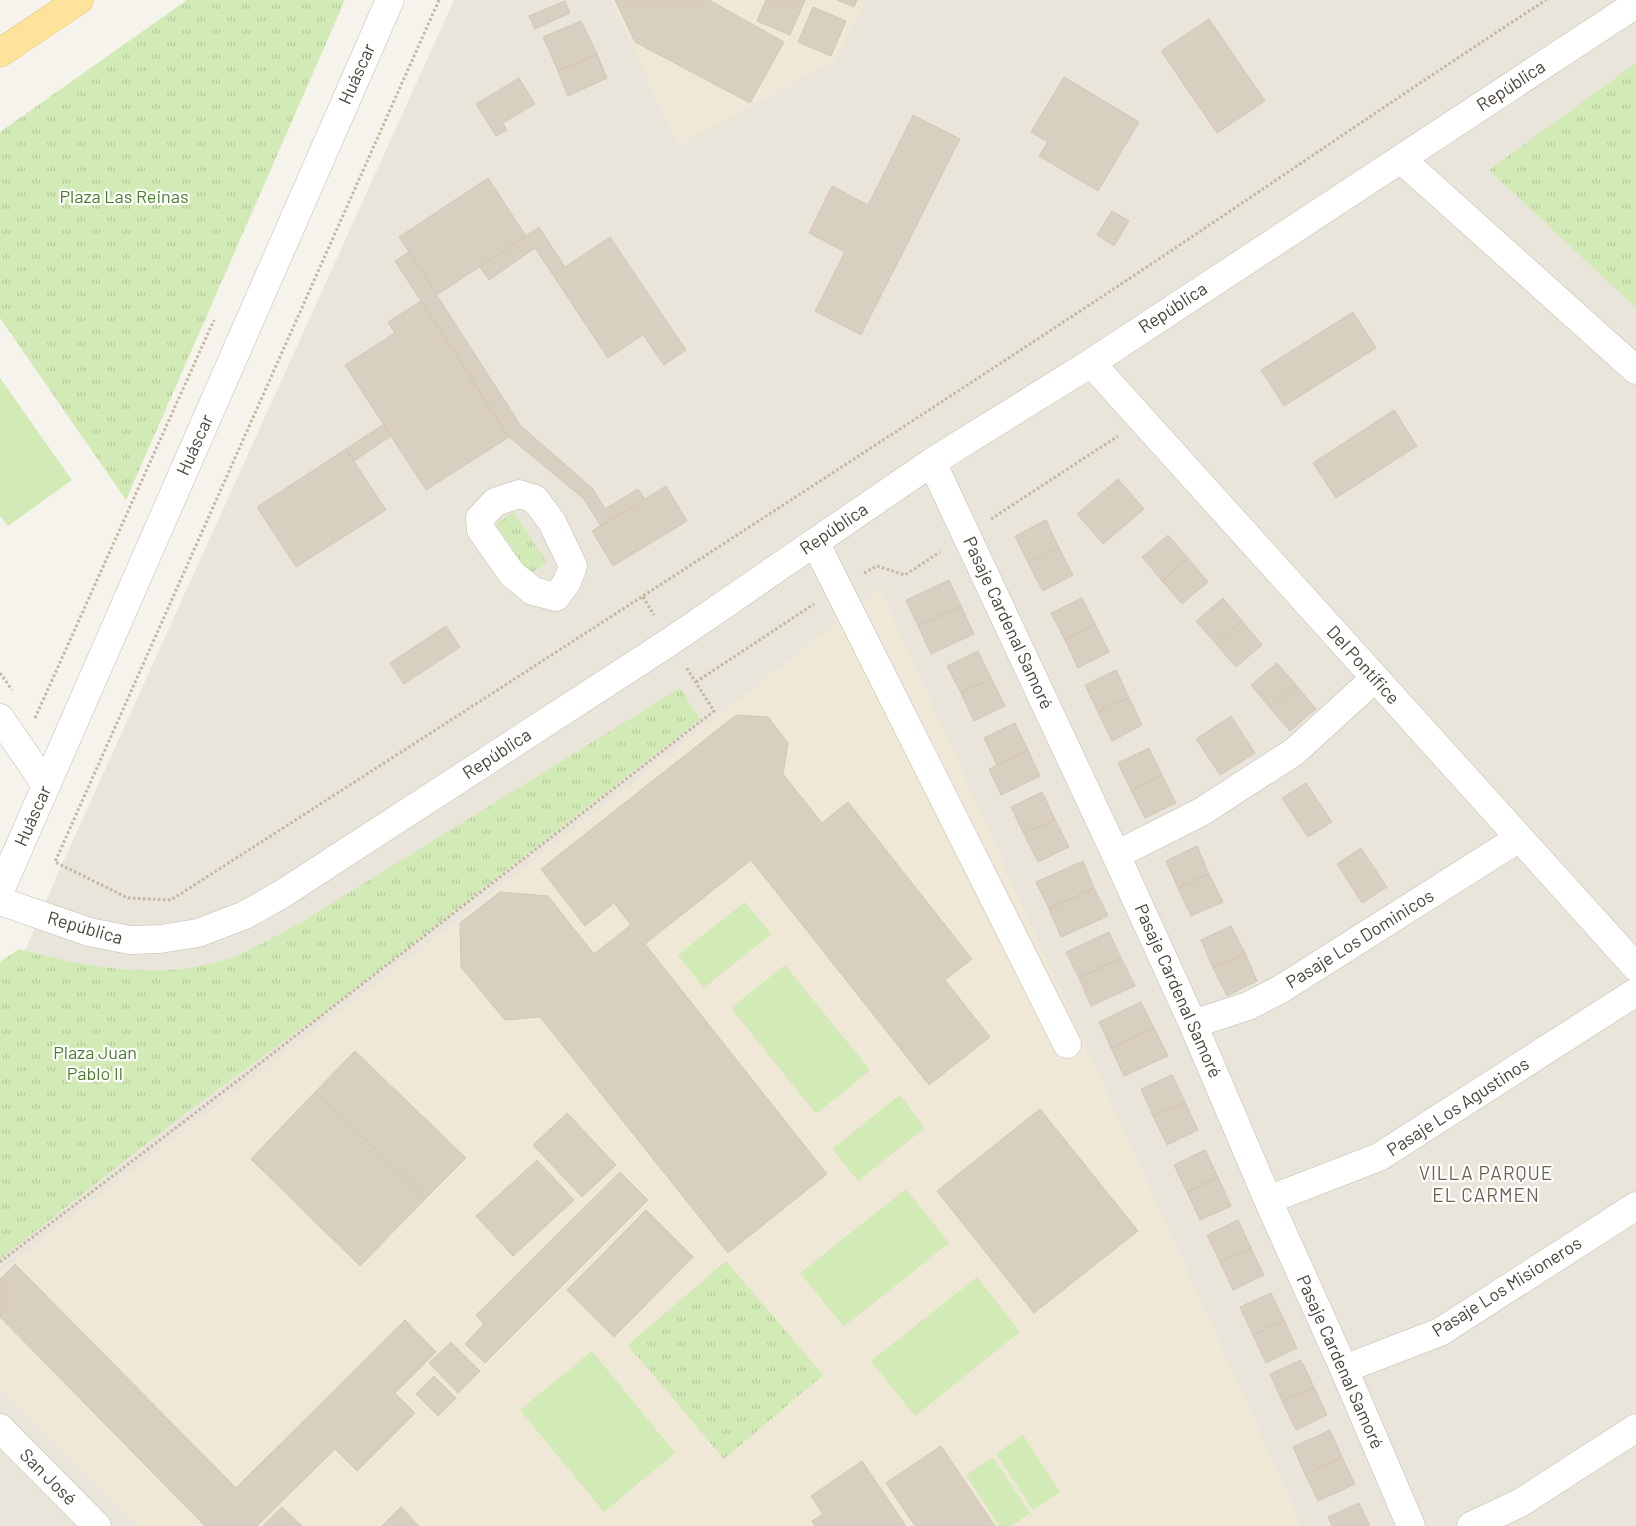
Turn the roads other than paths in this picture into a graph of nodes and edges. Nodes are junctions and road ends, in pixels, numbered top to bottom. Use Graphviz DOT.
graph roads {
  1 [pos="79,0"];
  2 [pos="390,0"];
  3 [pos="1636,4"];
  4 [pos="0,53"];
  5 [pos="1400,159"];
  6 [pos="1090,363"];
  7 [pos="1636,370"];
  8 [pos="932,462"];
  9 [pos="815,542"];
  10 [pos="1375,678"];
  11 [pos="0,718"];
  12 [pos="46,785"];
  13 [pos="1519,838"];
  14 [pos="1116,855"];
  15 [pos="0,891"];
  16 [pos="0,901"];
  17 [pos="1636,967"];
  18 [pos="1636,992"];
  19 [pos="1194,1024"];
  20 [pos="1067,1044"];
  21 [pos="1268,1200"];
  22 [pos="1636,1206"];
  23 [pos="1344,1369"];
  24 [pos="0,1428"];
  25 [pos="1636,1428"];
  26 [pos="87,1521"];
  27 [pos="1411,1526"];
  28 [pos="1471,1526"];
  1 -- 4 [label="main road"];
  2 -- 12 [label="street, Huáscar"];
  3 -- 5 [label="street, República"];
  5 -- 6 [label="street, República"];
  5 -- 7 [label="street"];
  6 -- 8 [label="street, República"];
  6 -- 10 [label="street, Del Pontífice"];
  8 -- 9 [label="street, República"];
  8 -- 14 [label="street, Pasaje Cardenal Samoré"];
  9 -- 16 [label="street, República"];
  9 -- 20 [label="street"];
  10 -- 13 [label="street, Del Pontífice"];
  10 -- 14 [label="street"];
  11 -- 12 [label="street"];
  12 -- 15 [label="street, Huáscar"];
  13 -- 17 [label="street, Del Pontífice"];
  13 -- 19 [label="street, Pasaje Los Dominicos"];
  14 -- 19 [label="street, Pasaje Cardenal Samoré"];
  18 -- 21 [label="street, Pasaje Los Agustinos"];
  19 -- 21 [label="street, Pasaje Cardenal Samoré"];
  21 -- 23 [label="street, Pasaje Cardenal Samoré"];
  22 -- 23 [label="street, Pasaje Los Misioneros"];
  23 -- 27 [label="street, Pasaje Cardenal Samoré"];
  24 -- 26 [label="street, San José"];
  25 -- 28 [label="street"];
}
